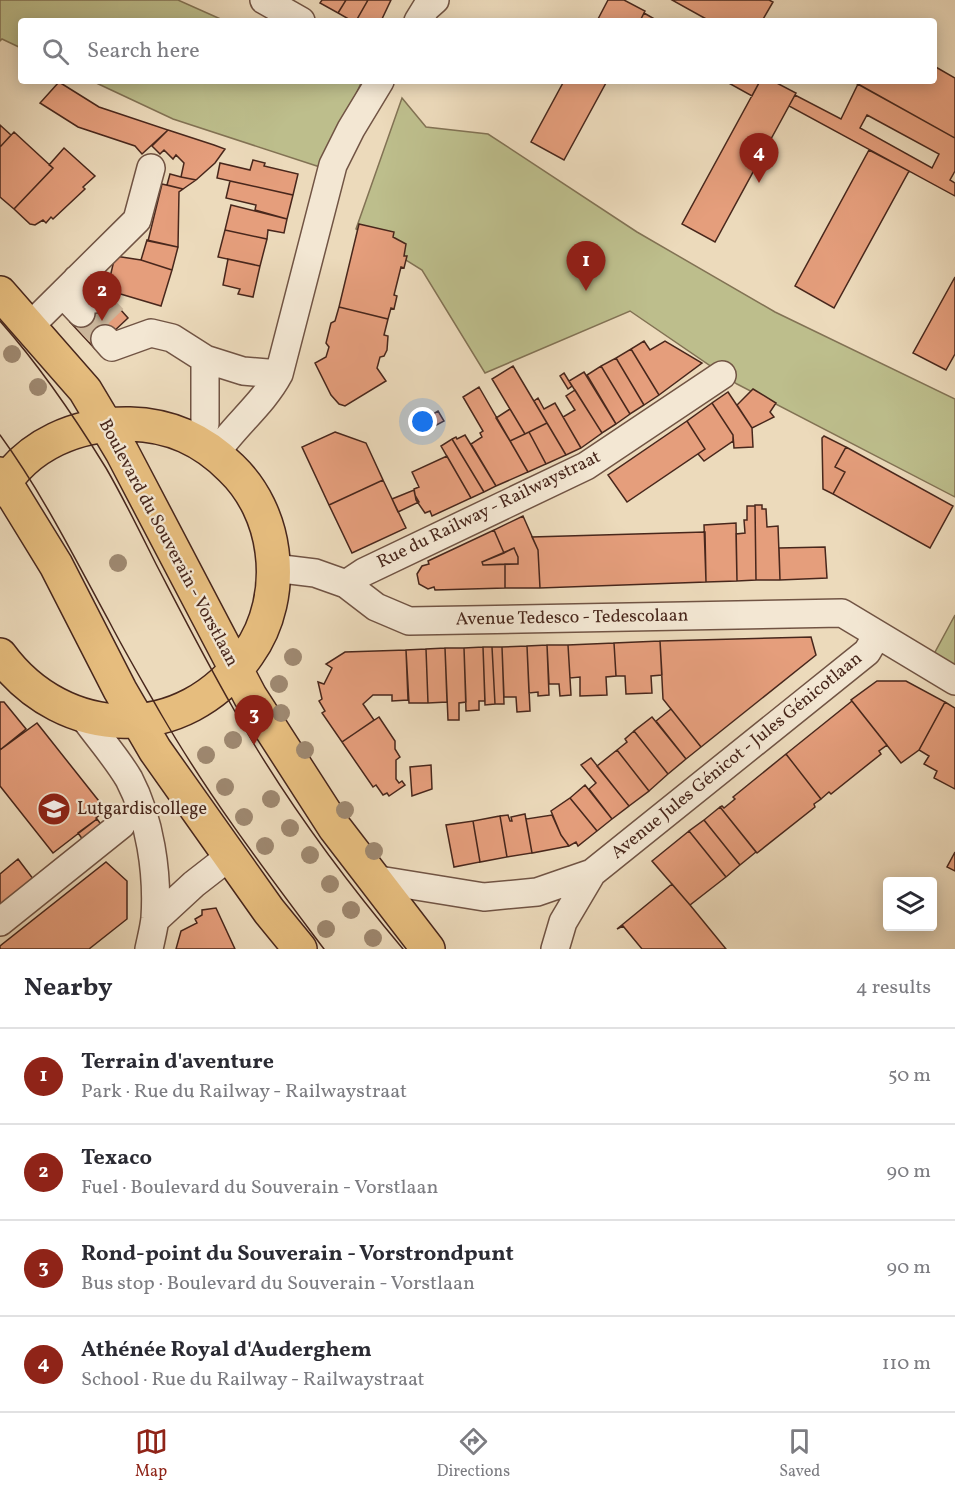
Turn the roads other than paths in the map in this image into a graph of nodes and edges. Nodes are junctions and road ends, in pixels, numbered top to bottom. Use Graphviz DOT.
graph roads {
  1 [pos="264,0"];
  2 [pos="435,0"];
  3 [pos="296,18"];
  4 [pos="420,18"];
  5 [pos="378,84"];
  6 [pos="151,168"];
  7 [pos="0,293"];
  8 [pos="30,326"];
  9 [pos="119,334"];
  10 [pos="205,359"];
  11 [pos="279,374"];
  12 [pos="722,375"];
  13 [pos="105,423"];
  14 [pos="207,447"];
  15 [pos="2,482"];
  16 [pos="274,568"];
  17 [pos="346,584"];
  18 [pos="877,635"];
  19 [pos="0,655"];
  20 [pos="236,672"];
  21 [pos="955,681"];
  22 [pos="83,716"];
  23 [pos="138,722"];
  24 [pos="121,825"];
  25 [pos="230,856"];
  26 [pos="592,873"];
  27 [pos="373,879"];
  28 [pos="155,920"];
  29 [pos="0,921"];
  30 [pos="149,949"];
  31 [pos="300,949"];
  32 [pos="428,949"];
  33 [pos="555,949"];
  1 -- 3 [label="street"];
  2 -- 4 [label="street"];
  5 -- 11 [label="street"];
  6 -- 8 [label="street"];
  7 -- 8 [label="main road, Boulevard du Souverain - Vorstlaan"];
  8 -- 13 [label="main road, Boulevard du Souverain - Vorstlaan"];
  9 -- 10 [label="street"];
  10 -- 11 [label="street"];
  10 -- 14 [label="street"];
  11 -- 14 [label="street"];
  12 -- 17 [label="street, Rue du Railway - Railwaystraat"];
  13 -- 14 [label="main road"];
  13 -- 15 [label="main road"];
  13 -- 20 [label="main road, Boulevard du Souverain - Vorstlaan"];
  14 -- 16 [label="main road"];
  15 -- 23 [label="main road"];
  16 -- 17 [label="street, Avenue Tedesco - Tedescolaan"];
  16 -- 20 [label="main road"];
  17 -- 18 [label="street, Avenue Tedesco - Tedescolaan"];
  18 -- 21 [label="street, Avenue Tedesco - Tedescolaan"];
  18 -- 26 [label="street, Avenue Jules Génicot - Jules Génicotlaan"];
  19 -- 22 [label="main road"];
  20 -- 23 [label="main road"];
  20 -- 27 [label="main road, Boulevard du Souverain - Vorstlaan"];
  22 -- 23 [label="main road"];
  22 -- 28 [label="street"];
  23 -- 25 [label="main road"];
  24 -- 29 [label="street"];
  25 -- 28 [label="street"];
  25 -- 31 [label="main road"];
  26 -- 27 [label="street, Avenue Jules Génicot - Jules Génicotlaan"];
  26 -- 33 [label="street, Avenue Jules Génicot - Jules Génicotlaan"];
  27 -- 32 [label="main road, Boulevard du Souverain - Vorstlaan"];
  28 -- 30 [label="street"];
}
